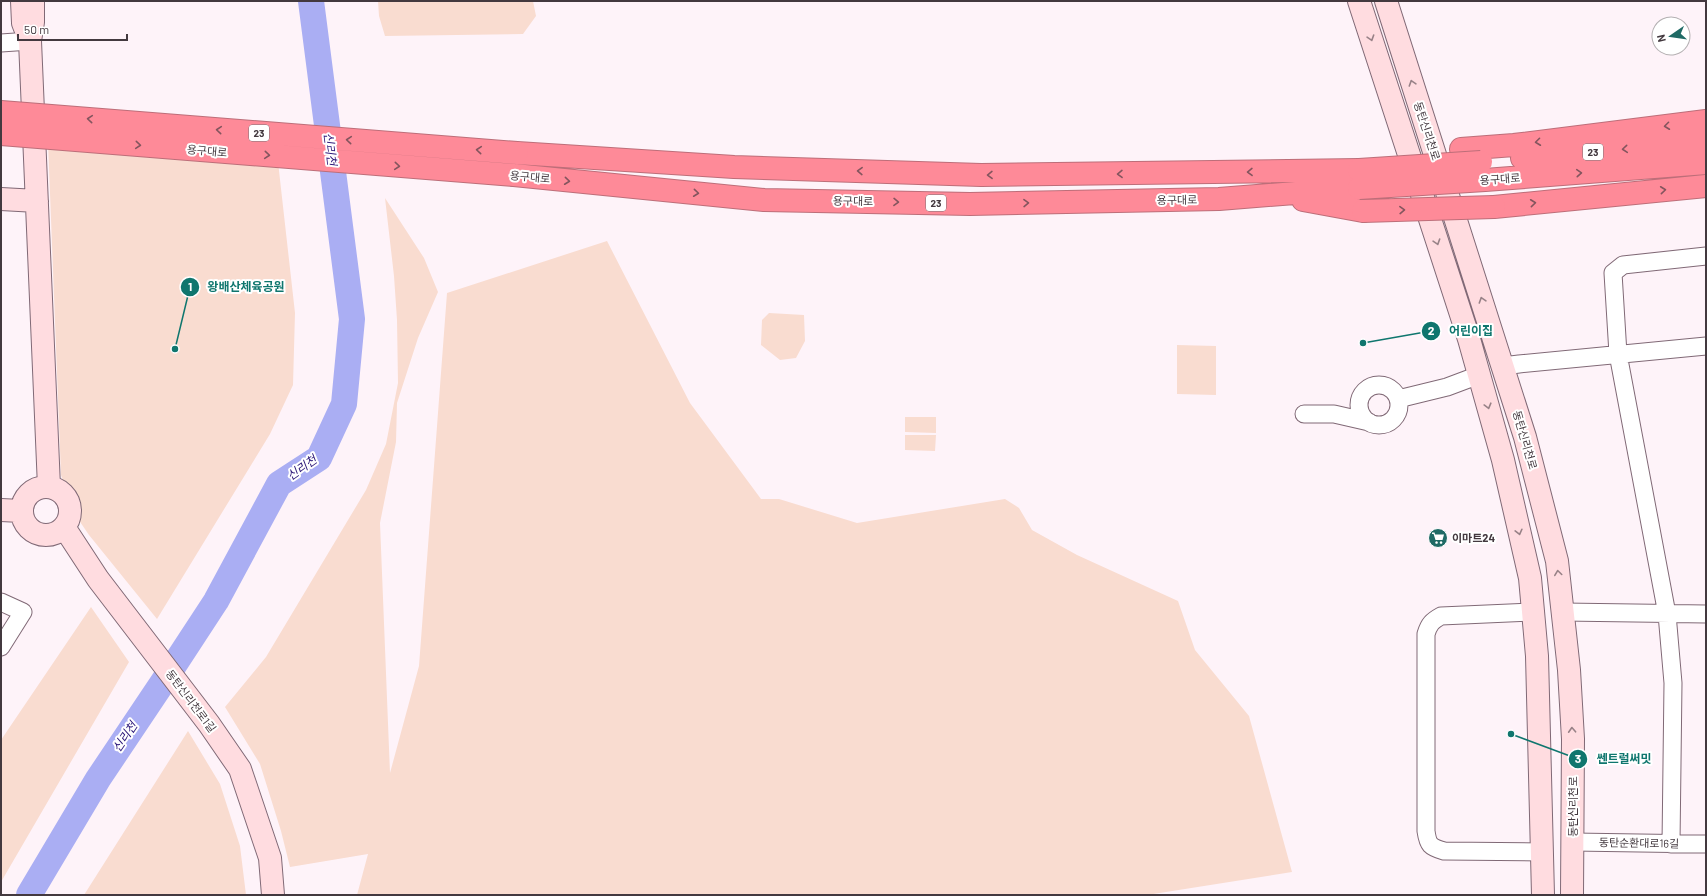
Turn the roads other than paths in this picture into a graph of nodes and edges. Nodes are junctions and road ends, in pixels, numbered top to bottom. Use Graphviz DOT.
graph roads {
  1 [pos="22,1"];
  2 [pos="33,1"];
  3 [pos="1359,1"];
  4 [pos="1386,1"];
  5 [pos="30,42"];
  6 [pos="1,43"];
  7 [pos="1,112"];
  8 [pos="1706,121"];
  9 [pos="1,134"];
  10 [pos="1706,142"];
  11 [pos="1481,163"];
  12 [pos="1706,163"];
  13 [pos="1359,172"];
  14 [pos="1706,186"];
  15 [pos="1277,196"];
  16 [pos="1,199"];
  17 [pos="37,202"];
  18 [pos="1706,256"];
  19 [pos="1706,346"];
  20 [pos="1618,354"];
  21 [pos="1503,366"];
  22 [pos="1479,375"];
  23 [pos="1398,399"];
  24 [pos="1360,400"];
  25 [pos="1304,414"];
  26 [pos="1334,414"];
  27 [pos="1369,422"];
  28 [pos="49,487"];
  29 [pos="11,510"];
  30 [pos="64,527"];
  31 [pos="1,602"];
  32 [pos="1534,612"];
  33 [pos="1563,612"];
  34 [pos="1667,614"];
  35 [pos="1706,614"];
  36 [pos="1,647"];
  37 [pos="1573,842"];
  38 [pos="1671,844"];
  39 [pos="1706,844"];
  40 [pos="1543,852"];
  41 [pos="273,895"];
  42 [pos="1543,895"];
  43 [pos="1572,895"];
  1 -- 5 [label="main road"];
  2 -- 5 [label="main road"];
  3 -- 22 [label="main road, one-way"];
  21 -- 4 [label="main road, 동탄신리천로, one-way"];
  5 -- 6 [label="street"];
  5 -- 17 [label="main road"];
  13 -- 7 [label="highway, 용구대로 / 23, one-way, bridge"];
  8 -- 11 [label="highway, one-way"];
  9 -- 15 [label="highway, 용구대로 / 23, one-way, bridge"];
  10 -- 11 [label="highway, 용구대로 / 23, one-way"];
  11 -- 12 [label="highway, 용구대로 / 23, one-way"];
  11 -- 13 [label="highway, 용구대로 / 23, bridge"];
  11 -- 13 [label="highway"];
  13 -- 15 [label="highway, 용구대로 / 23"];
  15 -- 14 [label="highway, one-way, bridge"];
  16 -- 17 [label="main road"];
  17 -- 28 [label="main road"];
  18 -- 20 [label="street"];
  19 -- 20 [label="street"];
  20 -- 21 [label="street"];
  20 -- 34 [label="street"];
  21 -- 22 [label="main road"];
  33 -- 21 [label="main road, 동탄신리천로, one-way"];
  22 -- 23 [label="street"];
  22 -- 32 [label="main road, one-way"];
  23 -- 24 [label="street"];
  23 -- 27 [label="street"];
  24 -- 26 [label="street"];
  24 -- 27 [label="street"];
  25 -- 26 [label="street"];
  26 -- 27 [label="street"];
  28 -- 29 [label="main road"];
  28 -- 30 [label="main road"];
  29 -- 30 [label="main road"];
  30 -- 41 [label="main road, 동탄신리천로1길"];
  31 -- 36 [label="street"];
  32 -- 40 [label="main road"];
  32 -- 40 [label="street"];
  33 -- 34 [label="street"];
  37 -- 33 [label="main road, 동탄신리천로, one-way"];
  34 -- 35 [label="street"];
  34 -- 38 [label="street"];
  37 -- 38 [label="street, 동탄순환대로16길"];
  37 -- 43 [label="main road, 동탄신리천로"];
  38 -- 39 [label="street, 동탄순환대로16길"];
  40 -- 42 [label="main road"];
}
